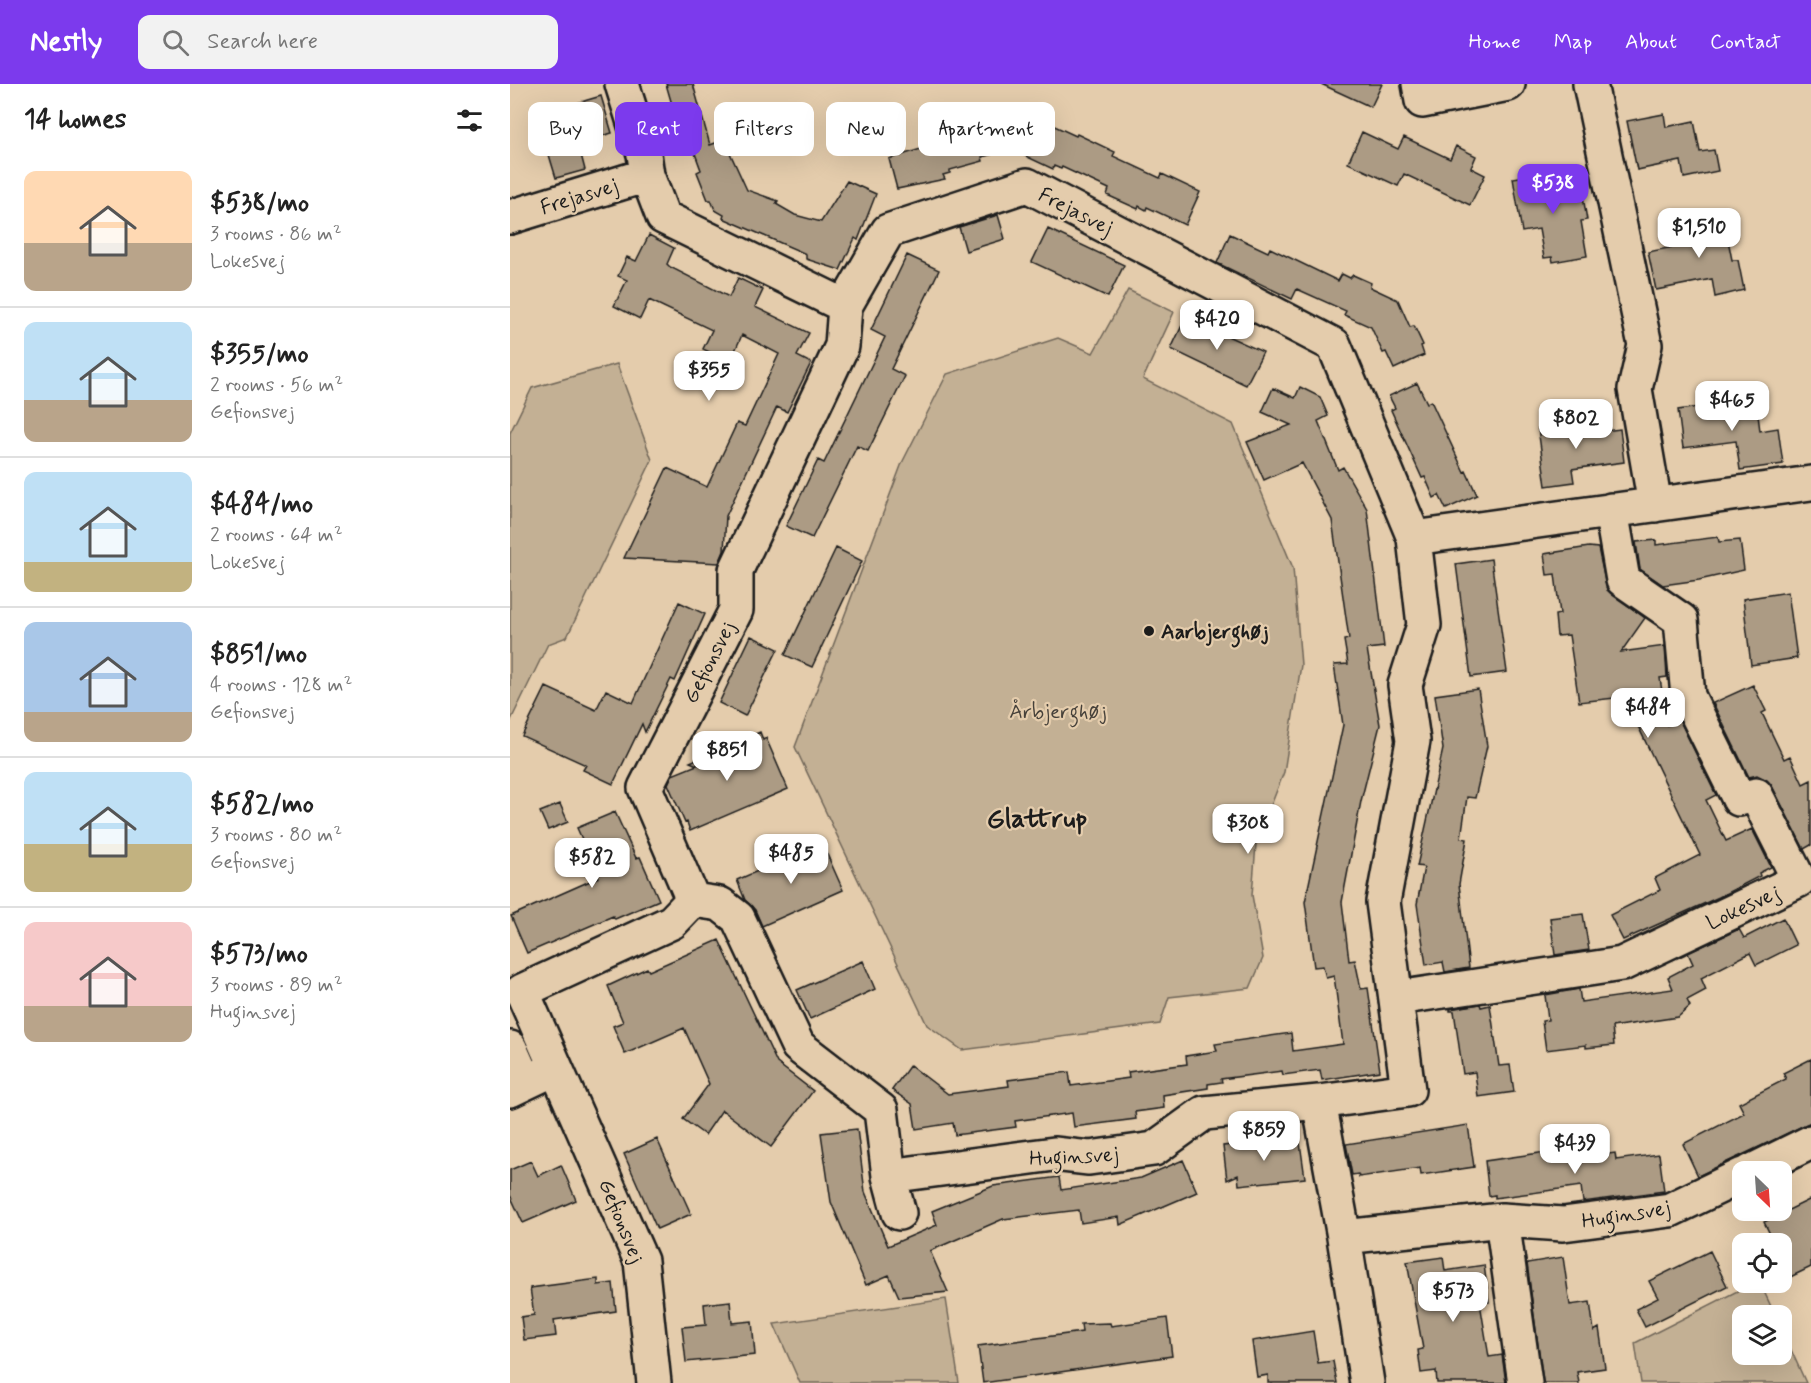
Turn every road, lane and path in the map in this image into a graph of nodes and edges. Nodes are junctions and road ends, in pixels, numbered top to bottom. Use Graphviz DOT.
graph roads {
  1 [pos="622,84"];
  2 [pos="1419,84"];
  3 [pos="1508,84"];
  4 [pos="1590,84"];
  5 [pos="647,176"];
  6 [pos="510,217"];
  7 [pos="844,306"];
  8 [pos="1811,483"];
  9 [pos="1655,505"];
  10 [pos="1611,510"];
  11 [pos="1414,538"];
  12 [pos="693,900"];
  13 [pos="516,993"];
  14 [pos="1397,998"];
  15 [pos="510,1048"];
  16 [pos="556,1068"];
  17 [pos="518,1086"];
  18 [pos="1319,1102"];
  19 [pos="1811,1142"];
  20 [pos="1772,1161"];
  21 [pos="889,1176"];
  22 [pos="1732,1180"];
  23 [pos="899,1213"];
  24 [pos="1502,1220"];
  25 [pos="1344,1237"];
  26 [pos="654,1383"];
  27 [pos="1366,1383"];
  28 [pos="1525,1383"];
  1 -- 5 [label="street, Frejasvej"];
  2 -- 3 [label="street"];
  4 -- 9 [label="street"];
  5 -- 6 [label="street, Frejasvej"];
  5 -- 7 [label="street, Frejasvej"];
  7 -- 11 [label="street, Frejasvej"];
  7 -- 12 [label="street, Gefionsvej"];
  8 -- 9 [label="street"];
  9 -- 10 [label="street"];
  10 -- 11 [label="street"];
  10 -- 14 [label="street, Lokesvej"];
  11 -- 14 [label="street"];
  12 -- 13 [label="street, Gefionsvej"];
  12 -- 21 [label="street"];
  13 -- 16 [label="street, Gefionsvej"];
  14 -- 18 [label="street, Huginsvej"];
  15 -- 17 [label="street"];
  16 -- 17 [label="street"];
  16 -- 26 [label="street, Gefionsvej"];
  18 -- 21 [label="street, Huginsvej"];
  18 -- 25 [label="street"];
  19 -- 20 [label="street"];
  21 -- 23 [label="street"];
  22 -- 24 [label="street, Huginsvej"];
  24 -- 25 [label="street, Huginsvej"];
  24 -- 28 [label="street"];
  25 -- 27 [label="street"];
}
